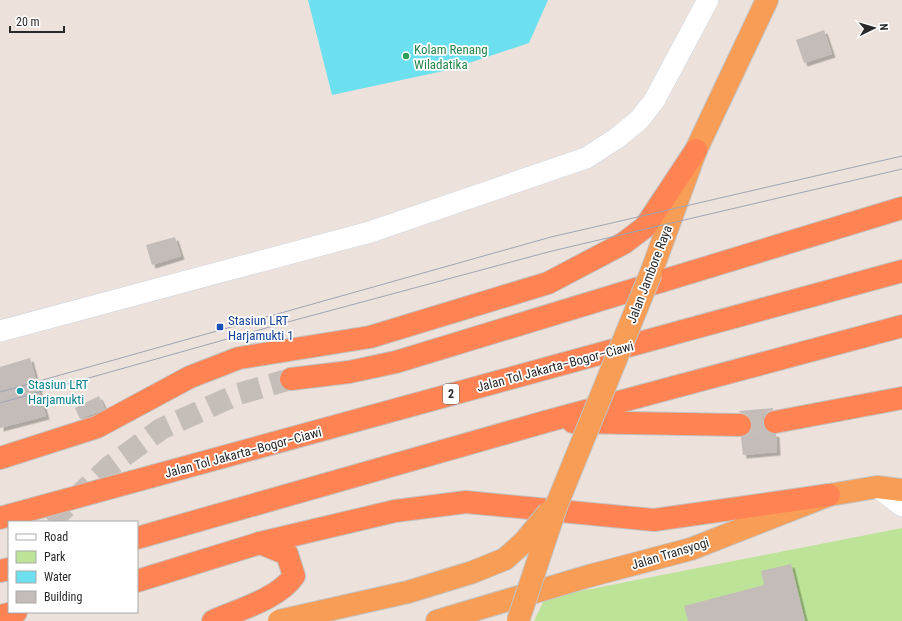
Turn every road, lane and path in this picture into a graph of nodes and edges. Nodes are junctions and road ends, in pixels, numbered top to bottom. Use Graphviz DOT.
graph roads {
  1 [pos="708,0"];
  2 [pos="766,0"];
  3 [pos="696,150"];
  4 [pos="902,208"];
  5 [pos="902,271"];
  6 [pos="902,326"];
  7 [pos="0,331"];
  8 [pos="291,379"];
  9 [pos="902,398"];
  10 [pos="548,421"];
  11 [pos="775,422"];
  12 [pos="740,425"];
  13 [pos="0,458"];
  14 [pos="877,487"];
  15 [pos="902,490"];
  16 [pos="829,495"];
  17 [pos="557,504"];
  18 [pos="902,506"];
  19 [pos="0,518"];
  20 [pos="138,538"];
  21 [pos="260,543"];
  22 [pos="138,581"];
  23 [pos="12,613"];
  24 [pos="0,616"];
  25 [pos="213,621"];
  26 [pos="279,621"];
  27 [pos="438,621"];
  28 [pos="518,621"];
  1 -- 7 [label="street"];
  2 -- 3 [label="highway, Jalan Jambore Raya"];
  3 -- 13 [label="highway"];
  3 -- 17 [label="highway, Jalan Jambore Raya, bridge"];
  4 -- 8 [label="highway"];
  5 -- 19 [label="highway, Jalan Tol Jakarta–Bogor–Ciawi / 2"];
  6 -- 10 [label="highway"];
  9 -- 11 [label="highway"];
  10 -- 12 [label="highway"];
  10 -- 20 [label="highway"];
  14 -- 15 [label="highway, Jalan Transyogi"];
  14 -- 16 [label="highway, Jalan Transyogi"];
  14 -- 18 [label="street"];
  16 -- 21 [label="highway"];
  16 -- 27 [label="highway, Jalan Transyogi"];
  17 -- 26 [label="highway, bridge"];
  17 -- 28 [label="highway, Jalan Jambore Raya, bridge"];
  21 -- 22 [label="highway"];
  21 -- 25 [label="highway"];
  23 -- 24 [label="highway"];
}
